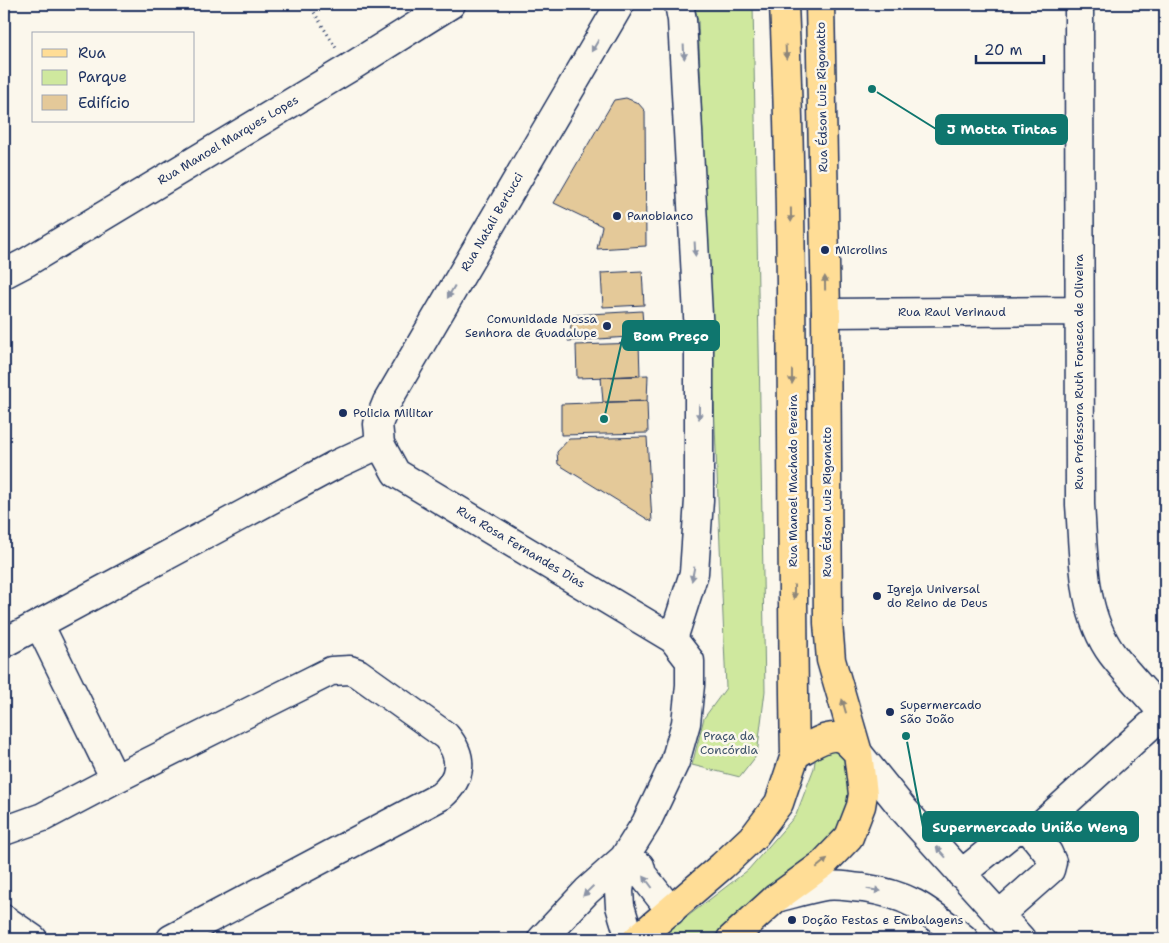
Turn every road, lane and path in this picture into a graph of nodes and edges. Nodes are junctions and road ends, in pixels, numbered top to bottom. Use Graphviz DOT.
graph roads {
  1 [pos="309,4"];
  2 [pos="451,4"];
  3 [pos="620,4"];
  4 [pos="679,4"];
  5 [pos="784,4"];
  6 [pos="820,4"];
  7 [pos="1079,4"];
  8 [pos="349,68"];
  9 [pos="4,274"];
  10 [pos="1079,311"];
  11 [pos="826,313"];
  12 [pos="380,444"];
  13 [pos="39,624"];
  14 [pos="673,639"];
  15 [pos="4,643"];
  16 [pos="1164,714"];
  17 [pos="858,752"];
  18 [pos="795,755"];
  19 [pos="115,779"];
  20 [pos="4,831"];
  21 [pos="1032,833"];
  22 [pos="624,858"];
  23 [pos="961,874"];
  24 [pos="774,898"];
  25 [pos="671,911"];
  26 [pos="999,915"];
  27 [pos="4,919"];
  28 [pos="182,937"];
  29 [pos="733,938"];
  30 [pos="33,939"];
  31 [pos="542,939"];
  32 [pos="630,939"];
  33 [pos="637,939"];
  34 [pos="964,939"];
  35 [pos="1022,939"];
  1 -- 8 [label="path"];
  2 -- 8 [label="street, Rua Manoel Marques Lopes"];
  3 -- 12 [label="street, Rua Natali Bertucci, one-way"];
  4 -- 14 [label="street, one-way"];
  5 -- 18 [label="main road, Rua Manoel Machado Pereira, one-way"];
  11 -- 6 [label="main road, Rua Édson Luiz Rigonatto, one-way"];
  7 -- 10 [label="street, Rua Professora Ruth Fonseca de Oliveira"];
  8 -- 9 [label="street, Rua Manoel Marques Lopes"];
  10 -- 11 [label="street, Rua Raul Verinaud"];
  10 -- 16 [label="street, Rua Professora Ruth Fonseca de Oliveira"];
  17 -- 11 [label="main road, Rua Édson Luiz Rigonatto, one-way"];
  12 -- 13 [label="street"];
  12 -- 14 [label="street, Rua Rosa Fernandes Dias"];
  13 -- 15 [label="street"];
  13 -- 19 [label="street"];
  14 -- 22 [label="street"];
  16 -- 21 [label="street"];
  17 -- 18 [label="main road"];
  23 -- 17 [label="street, one-way"];
  24 -- 17 [label="main road, Rua Édson Luiz Rigonatto, one-way"];
  18 -- 25 [label="main road, Rua Manoel Machado Pereira"];
  19 -- 20 [label="street"];
  19 -- 28 [label="street"];
  21 -- 23 [label="street"];
  21 -- 26 [label="street"];
  25 -- 22 [label="street, one-way"];
  22 -- 31 [label="street, one-way"];
  22 -- 32 [label="street"];
  23 -- 26 [label="street"];
  24 -- 29 [label="main road, Rua Édson Luiz Rigonatto"];
  24 -- 34 [label="street, one-way"];
  25 -- 33 [label="main road, Rua Manoel Machado Pereira"];
  26 -- 35 [label="street"];
  27 -- 30 [label="street"];
}
